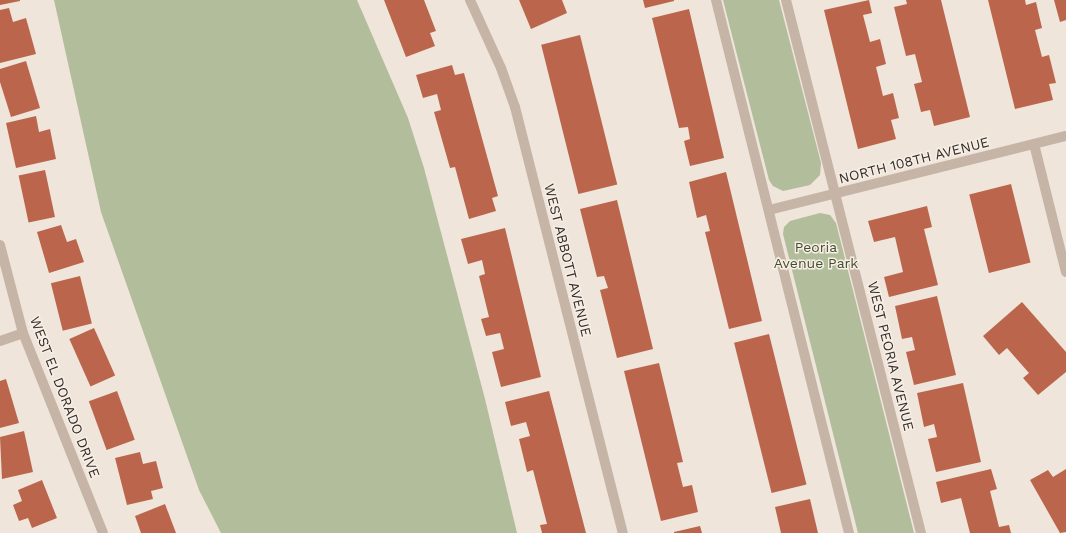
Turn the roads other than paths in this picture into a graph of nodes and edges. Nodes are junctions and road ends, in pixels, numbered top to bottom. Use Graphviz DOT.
graph roads {
  1 [pos="470,0"];
  2 [pos="716,0"];
  3 [pos="786,0"];
  4 [pos="1066,136"];
  5 [pos="1034,144"];
  6 [pos="836,194"];
  7 [pos="769,210"];
  8 [pos="0,245"];
  9 [pos="1066,272"];
  10 [pos="23,333"];
  11 [pos="0,341"];
  12 [pos="103,533"];
  13 [pos="623,533"];
  14 [pos="849,533"];
  15 [pos="921,533"];
  1 -- 13 [label="street, WEST ABBOTT AVENUE"];
  2 -- 7 [label="street"];
  3 -- 6 [label="street, WEST PEORIA AVENUE"];
  4 -- 5 [label="street, NORTH 108TH AVENUE"];
  5 -- 6 [label="street, NORTH 108TH AVENUE"];
  5 -- 9 [label="street"];
  6 -- 7 [label="street, NORTH 108TH AVENUE"];
  6 -- 15 [label="street, WEST PEORIA AVENUE"];
  7 -- 14 [label="street"];
  8 -- 10 [label="street, WEST EL DORADO DRIVE"];
  10 -- 11 [label="street"];
  10 -- 12 [label="street, WEST EL DORADO DRIVE"];
}
